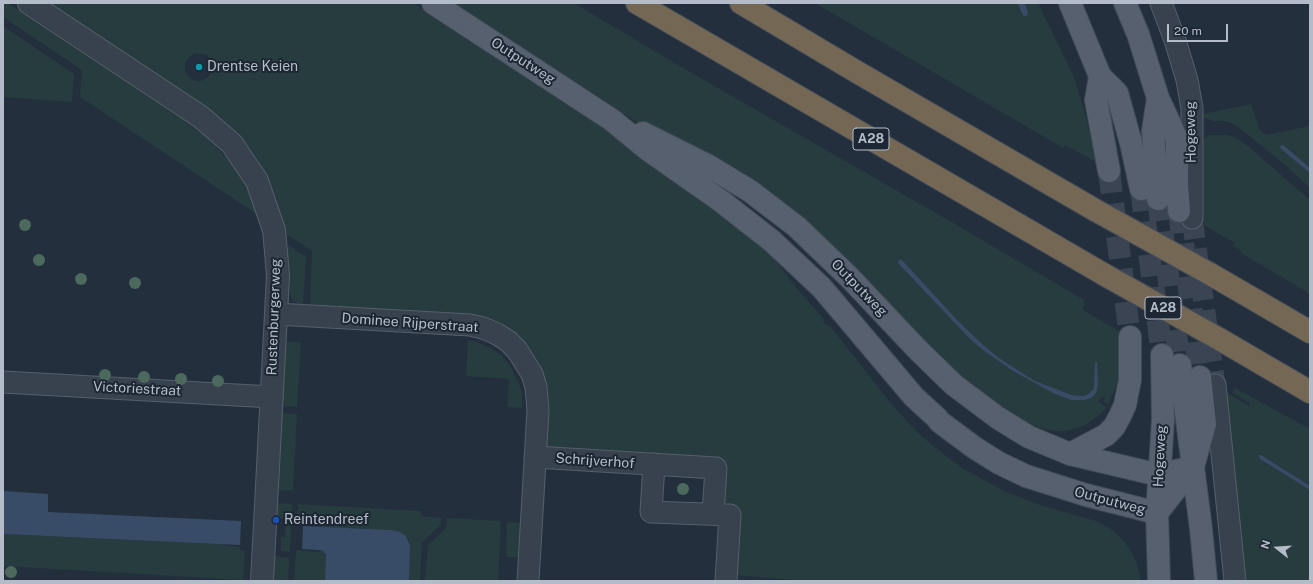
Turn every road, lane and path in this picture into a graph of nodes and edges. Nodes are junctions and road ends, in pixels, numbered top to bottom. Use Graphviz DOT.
graph roads {
  1 [pos="28,3"];
  2 [pos="433,3"];
  3 [pos="637,3"];
  4 [pos="741,3"];
  5 [pos="1070,3"];
  6 [pos="1125,3"];
  7 [pos="1161,3"];
  8 [pos="1100,76"];
  9 [pos="1158,98"];
  10 [pos="612,120"];
  11 [pos="1109,171"];
  12 [pos="1186,215"];
  13 [pos="276,314"];
  14 [pos="1310,332"];
  15 [pos="1130,337"];
  16 [pos="1208,381"];
  17 [pos="3,382"];
  18 [pos="1310,392"];
  19 [pos="272,397"];
  20 [pos="1070,454"];
  21 [pos="535,457"];
  22 [pos="654,464"];
  23 [pos="1192,467"];
  24 [pos="1159,475"];
  25 [pos="1157,513"];
  26 [pos="713,514"];
  27 [pos="262,581"];
  28 [pos="528,581"];
  29 [pos="726,581"];
  30 [pos="1159,581"];
  31 [pos="1206,581"];
  32 [pos="1235,581"];
  1 -- 13 [label="street, Rustenburgerweg"];
  2 -- 10 [label="main road, Outputweg"];
  3 -- 18 [label="highway, A28, bridge"];
  4 -- 14 [label="highway, bridge"];
  5 -- 8 [label="main road, Hogeweg"];
  6 -- 9 [label="main road, Hogeweg"];
  7 -- 12 [label="street, Hogeweg"];
  8 -- 9 [label="main road, Hogeweg"];
  8 -- 11 [label="main road"];
  9 -- 12 [label="main road, Hogeweg"];
  10 -- 20 [label="main road, Outputweg"];
  10 -- 25 [label="main road, Outputweg"];
  13 -- 19 [label="street, Rustenburgerweg"];
  13 -- 21 [label="street, Dominee Rijperstraat"];
  15 -- 20 [label="main road"];
  16 -- 23 [label="main road, Hogeweg"];
  16 -- 32 [label="street, Hogeweg"];
  17 -- 19 [label="street, Victoriestraat"];
  19 -- 27 [label="street, Rustenburgerweg"];
  20 -- 24 [label="main road, Outputweg"];
  21 -- 22 [label="street, Schrijverhof"];
  21 -- 28 [label="street, Dominee Rijperstraat"];
  22 -- 26 [label="street, Schrijverhof"];
  22 -- 26 [label="street, Schrijverhof"];
  23 -- 24 [label="main road, Outputweg"];
  23 -- 24 [label="main road, Hogeweg"];
  23 -- 25 [label="main road, Outputweg"];
  23 -- 31 [label="main road, Hogeweg"];
  24 -- 25 [label="main road, Hogeweg"];
  25 -- 30 [label="main road, Hogeweg"];
  26 -- 29 [label="street"];
}
